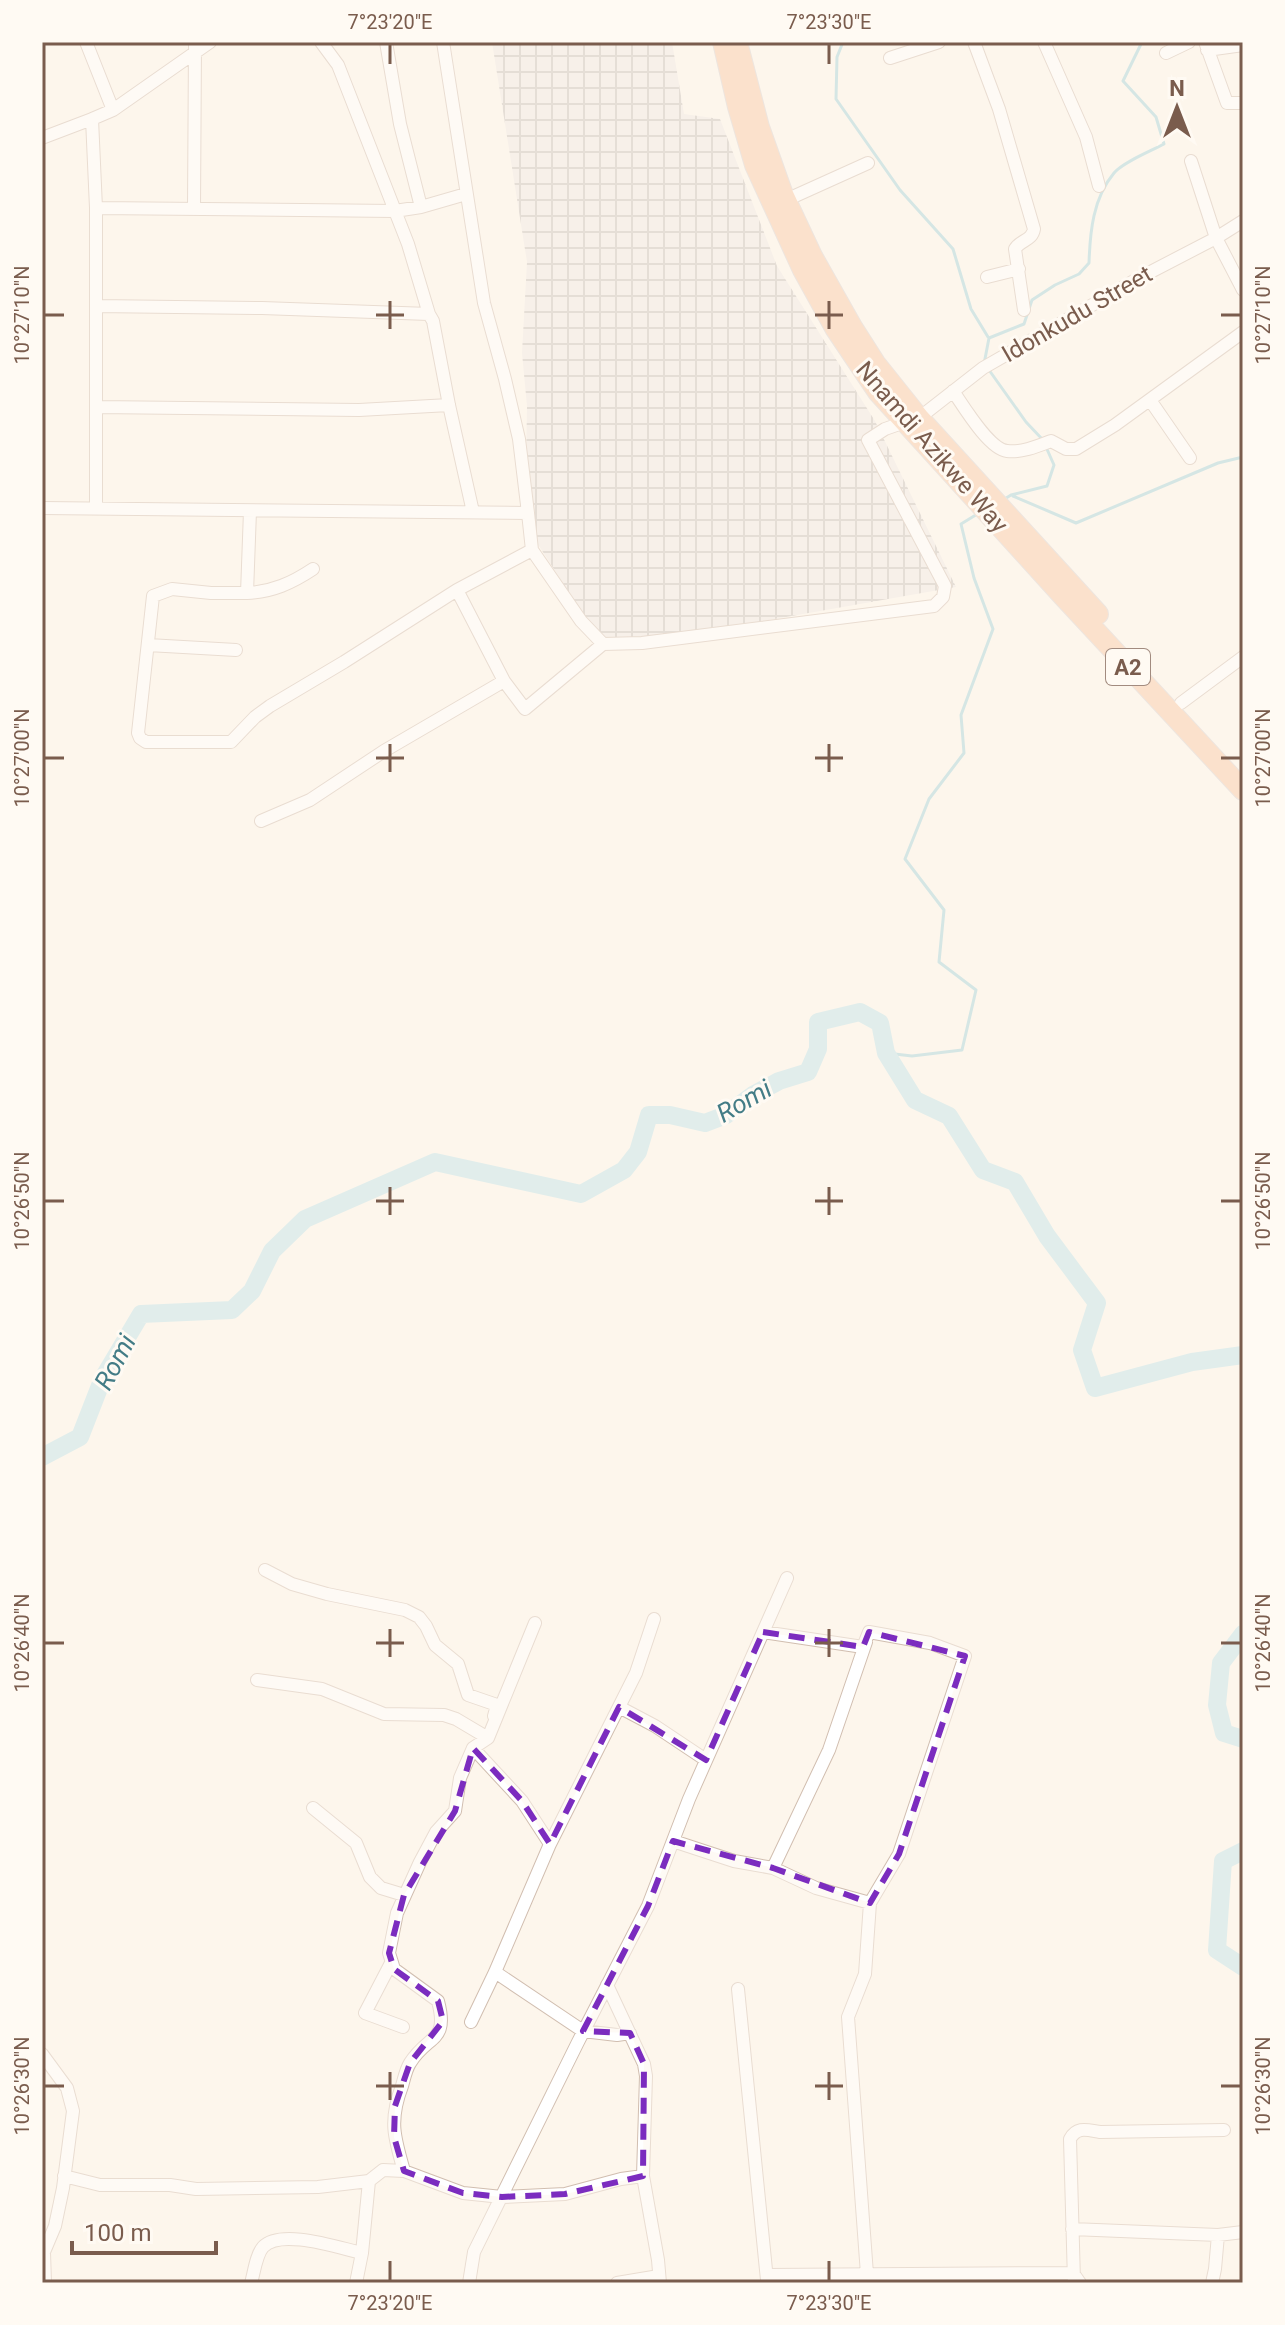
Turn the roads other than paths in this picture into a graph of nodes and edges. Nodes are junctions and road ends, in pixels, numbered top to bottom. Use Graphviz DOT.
graph roads {
  1 [pos="86,42"];
  2 [pos="210,42"];
  3 [pos="321,42"];
  4 [pos="386,42"];
  5 [pos="443,42"];
  6 [pos="723,42"];
  7 [pos="737,42"];
  8 [pos="939,42"];
  9 [pos="974,42"];
  10 [pos="1044,42"];
  11 [pos="1189,42"];
  12 [pos="1243,45"];
  13 [pos="1206,46"];
  14 [pos="196,47"];
  15 [pos="1166,53"];
  16 [pos="890,58"];
  17 [pos="1243,103"];
  18 [pos="113,110"];
  19 [pos="92,119"];
  20 [pos="42,138"];
  21 [pos="1191,161"];
  22 [pos="868,163"];
  23 [pos="1099,186"];
  24 [pos="466,194"];
  25 [pos="786,200"];
  26 [pos="421,207"];
  27 [pos="96,208"];
  28 [pos="194,209"];
  29 [pos="395,211"];
  30 [pos="1243,221"];
  31 [pos="1216,238"];
  32 [pos="1019,269"];
  33 [pos="987,277"];
  34 [pos="1243,290"];
  35 [pos="96,306"];
  36 [pos="1024,310"];
  37 [pos="429,314"];
  38 [pos="1243,332"];
  39 [pos="953,391"];
  40 [pos="1150,400"];
  41 [pos="449,405"];
  42 [pos="96,407"];
  43 [pos="912,420"];
  44 [pos="1190,458"];
  45 [pos="42,508"];
  46 [pos="96,509"];
  47 [pos="250,511"];
  48 [pos="473,512"];
  49 [pos="528,513"];
  50 [pos="532,550"];
  51 [pos="313,569"];
  52 [pos="457,590"];
  53 [pos="247,593"];
  54 [pos="603,644"];
  55 [pos="148,645"];
  56 [pos="236,650"];
  57 [pos="1243,657"];
  58 [pos="504,681"];
  59 [pos="1181,703"];
  60 [pos="1243,770"];
  61 [pos="1243,790"];
  62 [pos="261,821"];
  63 [pos="265,1570"];
  64 [pos="787,1578"];
  65 [pos="654,1619"];
  66 [pos="535,1623"];
  67 [pos="763,1632"];
  68 [pos="869,1632"];
  69 [pos="257,1680"];
  70 [pos="619,1707"];
  71 [pos="488,1738"];
  72 [pos="473,1748"];
  73 [pos="706,1760"];
  74 [pos="313,1808"];
  75 [pos="673,1841"];
  76 [pos="550,1844"];
  77 [pos="773,1868"];
  78 [pos="404,1895"];
  79 [pos="870,1903"];
  80 [pos="391,1963"];
  81 [pos="495,1972"];
  82 [pos="607,1985"];
  83 [pos="738,1989"];
  84 [pos="471,2022"];
  85 [pos="403,2027"];
  86 [pos="583,2031"];
  87 [pos="630,2033"];
  88 [pos="42,2054"];
  89 [pos="1224,2130"];
  90 [pos="399,2153"];
  91 [pos="383,2170"];
  92 [pos="404,2171"];
  93 [pos="64,2176"];
  94 [pos="643,2176"];
  95 [pos="369,2181"];
  96 [pos="502,2197"];
  97 [pos="1072,2229"];
  98 [pos="1243,2232"];
  99 [pos="1218,2235"];
  100 [pos="362,2253"];
  101 [pos="867,2274"];
  102 [pos="767,2279"];
  103 [pos="660,2280"];
  104 [pos="1076,2280"];
  105 [pos="45,2283"];
  106 [pos="251,2283"];
  107 [pos="356,2283"];
  108 [pos="469,2283"];
  109 [pos="617,2283"];
  110 [pos="1212,2283"];
  1 -- 18 [label="street"];
  2 -- 14 [label="street"];
  3 -- 29 [label="street"];
  4 -- 26 [label="street"];
  5 -- 24 [label="street"];
  6 -- 43 [label="highway, Nnamdi Azikwe Way / A2"];
  7 -- 25 [label="highway, Nnamdi Azikwe Way / A2"];
  8 -- 16 [label="street"];
  9 -- 32 [label="street"];
  10 -- 23 [label="street"];
  11 -- 15 [label="street"];
  12 -- 13 [label="street"];
  13 -- 17 [label="street"];
  14 -- 18 [label="street"];
  14 -- 28 [label="street"];
  18 -- 19 [label="street"];
  19 -- 20 [label="street"];
  19 -- 27 [label="street"];
  21 -- 31 [label="street"];
  22 -- 25 [label="street"];
  24 -- 26 [label="street"];
  24 -- 49 [label="street"];
  25 -- 43 [label="highway, Nnamdi Azikwe Way / A2"];
  26 -- 29 [label="street"];
  27 -- 28 [label="street"];
  27 -- 35 [label="street"];
  28 -- 29 [label="street"];
  29 -- 37 [label="street"];
  30 -- 31 [label="street, Idonkudu Street"];
  31 -- 34 [label="street"];
  31 -- 39 [label="street, Idonkudu Street"];
  32 -- 33 [label="street"];
  32 -- 36 [label="street"];
  35 -- 37 [label="street"];
  35 -- 42 [label="street"];
  37 -- 41 [label="street"];
  38 -- 40 [label="street"];
  39 -- 40 [label="street"];
  39 -- 43 [label="street, Idonkudu Street"];
  40 -- 44 [label="street"];
  41 -- 42 [label="street"];
  41 -- 48 [label="street"];
  42 -- 46 [label="street"];
  43 -- 54 [label="street, Idonkudu Street"];
  43 -- 59 [label="highway, Nnamdi Azikwe Way / A2"];
  43 -- 61 [label="highway, Nnamdi Azikwe Way / A2"];
  45 -- 46 [label="street"];
  46 -- 47 [label="street"];
  47 -- 48 [label="street"];
  47 -- 53 [label="street"];
  48 -- 49 [label="street"];
  49 -- 50 [label="street"];
  50 -- 52 [label="street"];
  50 -- 54 [label="street"];
  51 -- 53 [label="street"];
  52 -- 55 [label="street"];
  52 -- 58 [label="street"];
  53 -- 55 [label="street"];
  54 -- 58 [label="street"];
  55 -- 56 [label="street"];
  57 -- 59 [label="street"];
  58 -- 62 [label="street"];
  59 -- 60 [label="highway, Nnamdi Azikwe Way / A2"];
  63 -- 71 [label="street"];
  64 -- 67 [label="street"];
  65 -- 70 [label="street"];
  66 -- 71 [label="street"];
  67 -- 68 [label="street"];
  67 -- 73 [label="street"];
  68 -- 77 [label="street"];
  68 -- 79 [label="street"];
  69 -- 71 [label="street"];
  70 -- 73 [label="street"];
  70 -- 76 [label="street"];
  71 -- 72 [label="street"];
  72 -- 76 [label="street"];
  72 -- 78 [label="street"];
  73 -- 75 [label="street"];
  74 -- 78 [label="street"];
  75 -- 77 [label="street"];
  75 -- 82 [label="street"];
  76 -- 81 [label="street"];
  77 -- 79 [label="street"];
  78 -- 80 [label="street"];
  79 -- 101 [label="street"];
  80 -- 85 [label="street"];
  80 -- 90 [label="street"];
  81 -- 84 [label="street"];
  81 -- 86 [label="street"];
  82 -- 86 [label="street"];
  82 -- 87 [label="street"];
  83 -- 102 [label="street"];
  86 -- 87 [label="street"];
  86 -- 96 [label="street"];
  87 -- 94 [label="street"];
  88 -- 93 [label="street"];
  89 -- 97 [label="street"];
  90 -- 91 [label="street"];
  90 -- 92 [label="street"];
  91 -- 92 [label="street"];
  91 -- 95 [label="street"];
  92 -- 96 [label="street"];
  93 -- 95 [label="street"];
  93 -- 105 [label="street"];
  94 -- 96 [label="street"];
  94 -- 103 [label="street"];
  95 -- 100 [label="street"];
  96 -- 108 [label="street"];
  97 -- 99 [label="street"];
  97 -- 104 [label="street"];
  98 -- 99 [label="street"];
  99 -- 110 [label="street"];
  100 -- 106 [label="street"];
  100 -- 107 [label="street"];
  101 -- 102 [label="street"];
  101 -- 104 [label="street"];
  103 -- 109 [label="street"];
}
